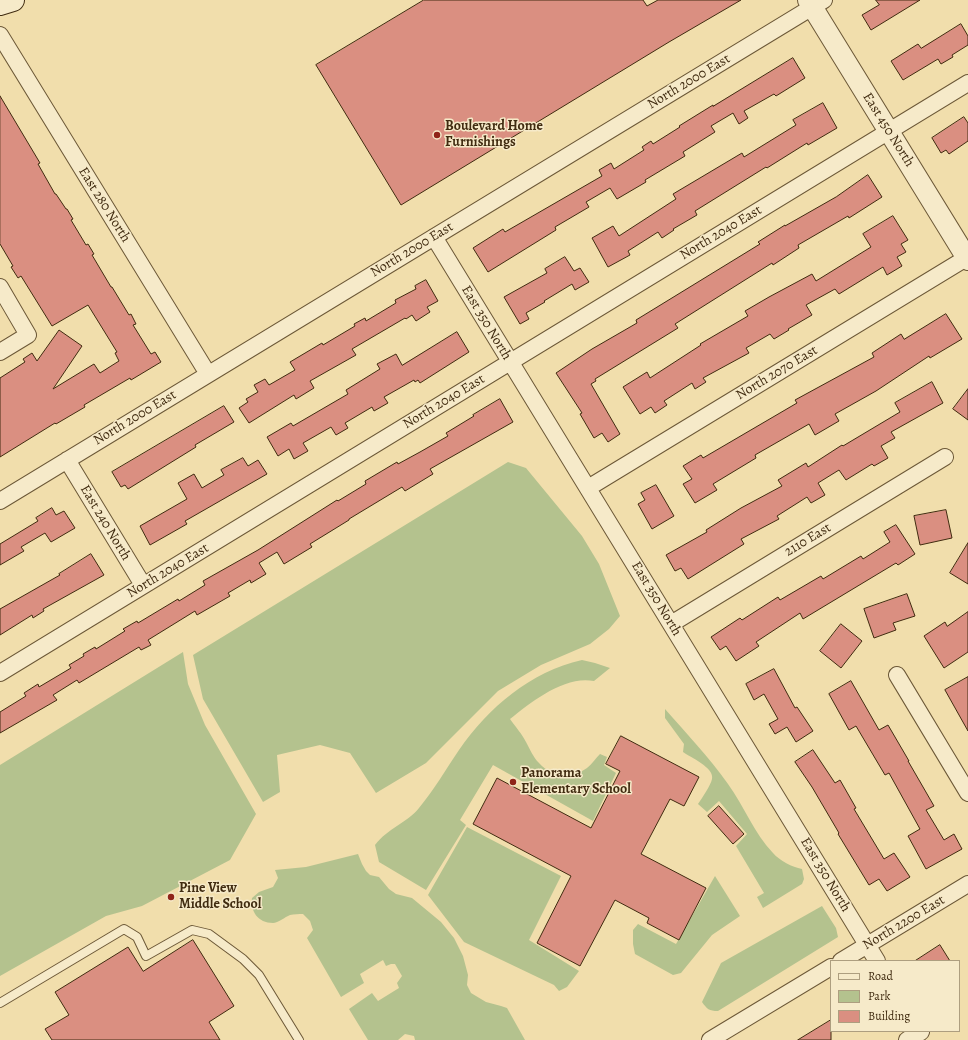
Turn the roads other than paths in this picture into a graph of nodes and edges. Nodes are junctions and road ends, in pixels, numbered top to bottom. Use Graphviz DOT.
graph roads {
  1 [pos="13,0"];
  2 [pos="815,2"];
  3 [pos="0,4"];
  4 [pos="0,35"];
  5 [pos="968,83"];
  6 [pos="889,131"];
  7 [pos="434,237"];
  8 [pos="968,258"];
  9 [pos="0,287"];
  10 [pos="0,352"];
  11 [pos="510,362"];
  12 [pos="208,374"];
  13 [pos="944,457"];
  14 [pos="67,460"];
  15 [pos="588,488"];
  16 [pos="0,501"];
  17 [pos="143,586"];
  18 [pos="671,624"];
  19 [pos="0,673"];
  20 [pos="897,675"];
  21 [pos="968,793"];
  22 [pos="968,884"];
  23 [pos="867,945"];
  24 [pos="843,960"];
  25 [pos="876,960"];
  26 [pos="830,968"];
  27 [pos="0,1003"];
  28 [pos="922,1034"];
  29 [pos="298,1040"];
  30 [pos="710,1040"];
  31 [pos="907,1040"];
  1 -- 3 [label="main road"];
  2 -- 6 [label="street, East 450 North"];
  2 -- 7 [label="street, North 2000 East"];
  4 -- 12 [label="street, East 280 North"];
  5 -- 6 [label="street, North 2040 East"];
  6 -- 8 [label="street, East 450 North"];
  6 -- 11 [label="street, North 2040 East"];
  7 -- 11 [label="street, East 350 North"];
  7 -- 12 [label="street, North 2000 East"];
  8 -- 15 [label="street, North 2070 East"];
  9 -- 10 [label="street"];
  11 -- 15 [label="street, East 350 North"];
  11 -- 17 [label="street, North 2040 East"];
  12 -- 14 [label="street, North 2000 East"];
  13 -- 18 [label="street, 2110 East"];
  14 -- 16 [label="street, North 2000 East"];
  14 -- 17 [label="street, East 240 North"];
  15 -- 18 [label="street, East 350 North"];
  17 -- 19 [label="street, North 2040 East"];
  18 -- 23 [label="street, East 350 North"];
  20 -- 21 [label="street"];
  22 -- 23 [label="street, North 2200 East"];
  23 -- 24 [label="street, North 2200 East"];
  23 -- 25 [label="street, East 350 North"];
  26 -- 30 [label="street"];
  27 -- 29 [label="lane"];
  28 -- 31 [label="street"];
}
